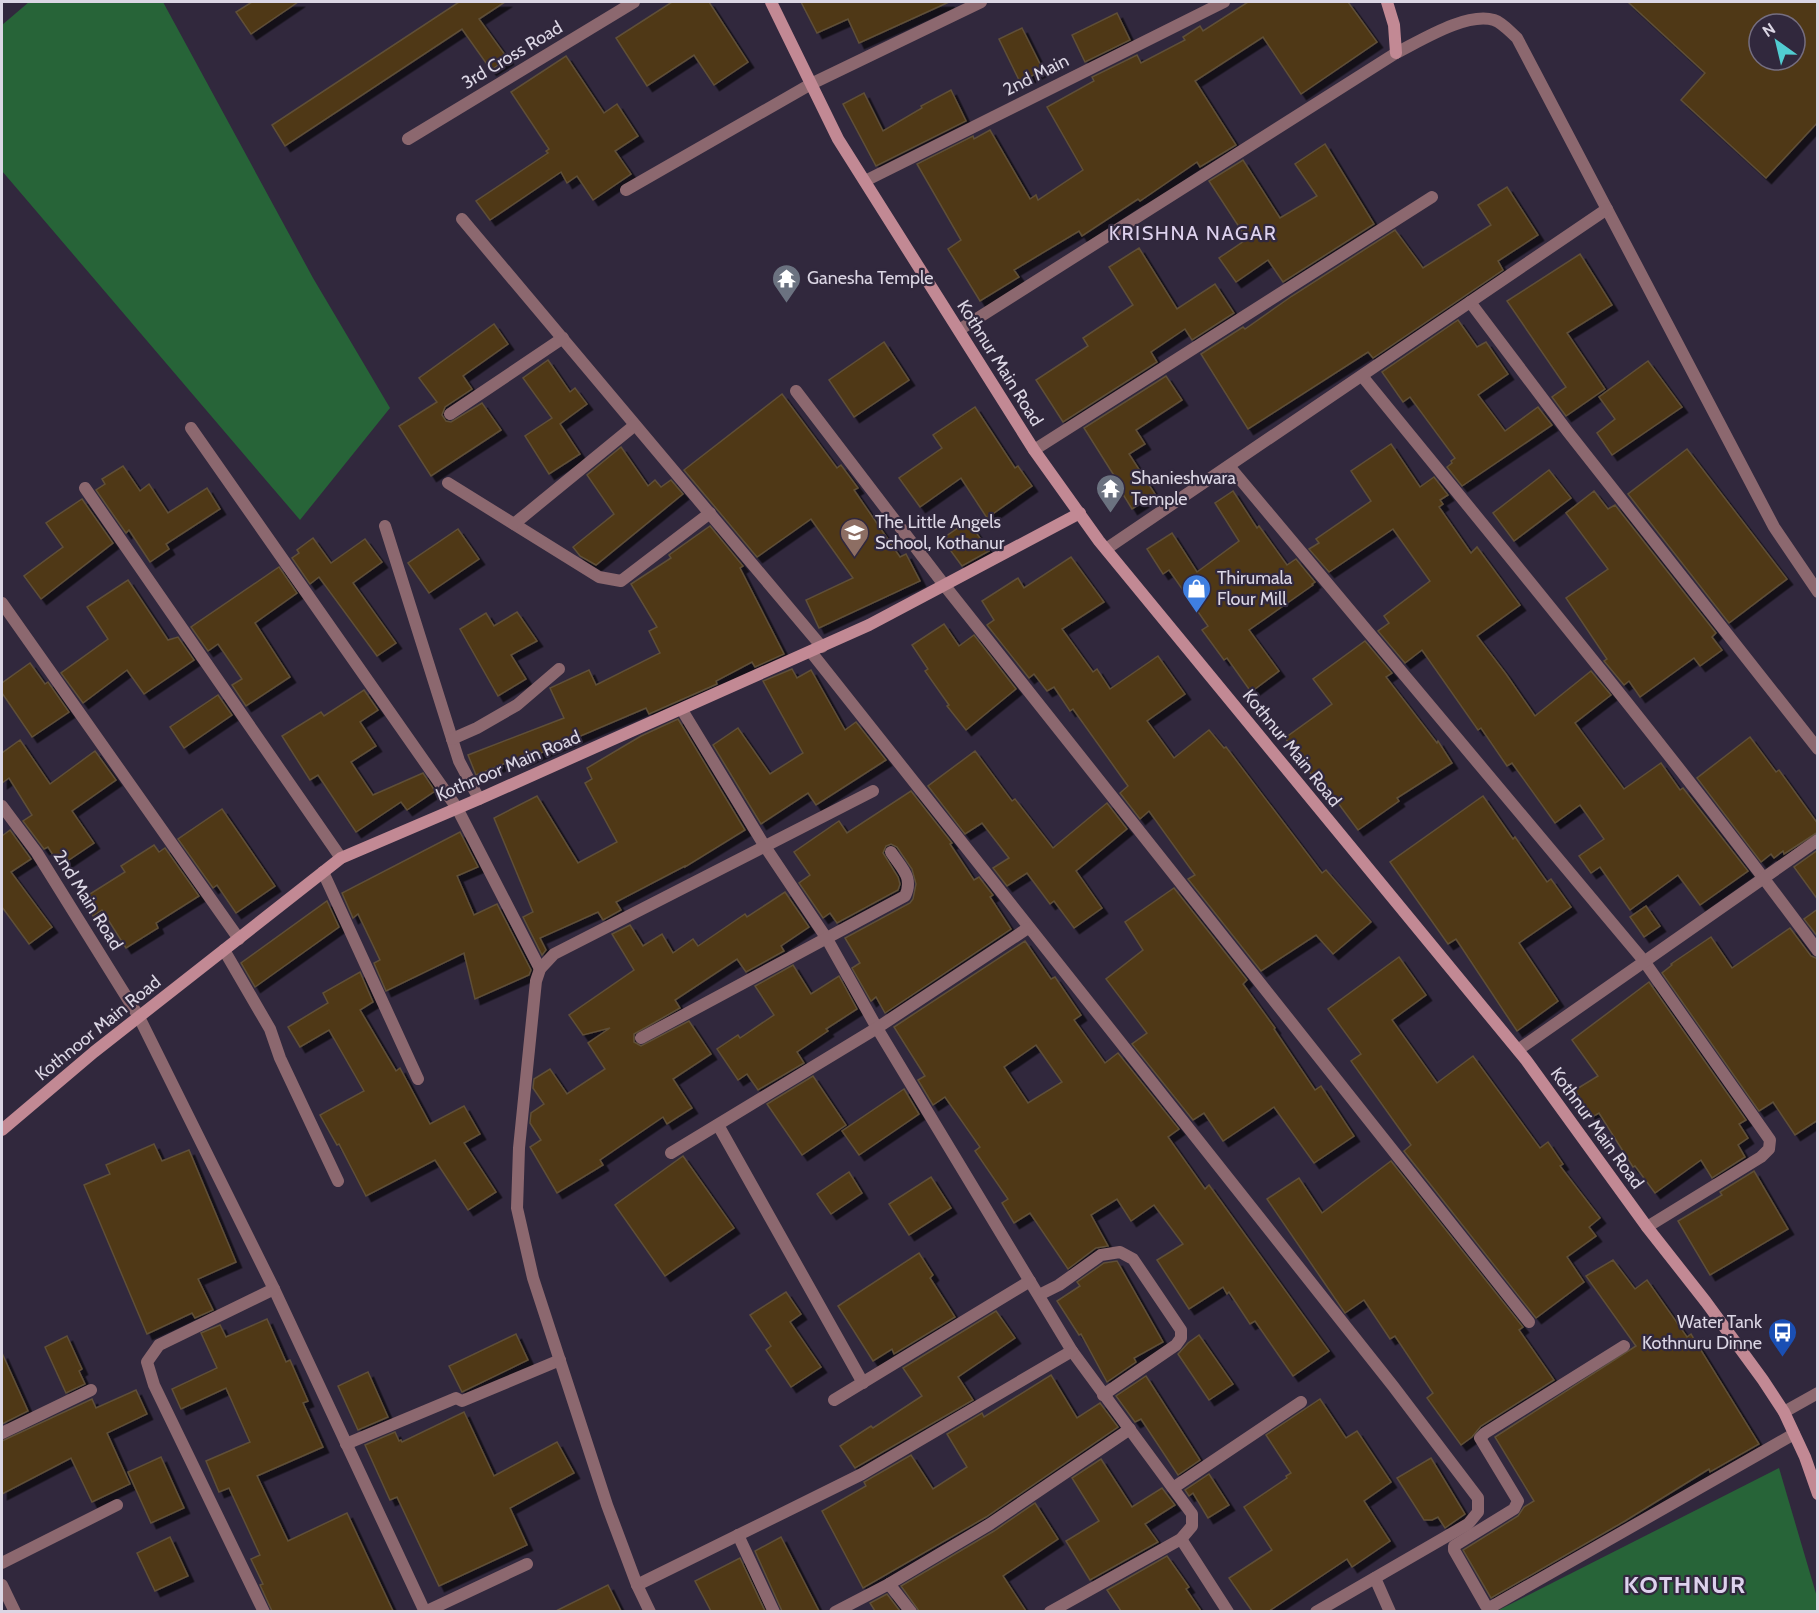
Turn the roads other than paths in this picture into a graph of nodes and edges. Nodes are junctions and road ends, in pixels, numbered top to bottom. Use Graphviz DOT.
graph roads {
  1 [pos="634,2"];
  2 [pos="771,2"];
  3 [pos="981,2"];
  4 [pos="1224,2"];
  5 [pos="1387,2"];
  6 [pos="1396,53"];
  7 [pos="811,84"];
  8 [pos="408,139"];
  9 [pos="865,182"];
  10 [pos="626,190"];
  11 [pos="1432,196"];
  12 [pos="1607,209"];
  13 [pos="462,219"];
  14 [pos="1470,302"];
  15 [pos="959,330"];
  16 [pos="563,338"];
  17 [pos="1362,376"];
  18 [pos="796,391"];
  19 [pos="450,414"];
  20 [pos="635,425"];
  21 [pos="191,428"];
  22 [pos="1034,450"];
  23 [pos="1229,466"];
  24 [pos="448,483"];
  25 [pos="85,488"];
  26 [pos="710,513"];
  27 [pos="1080,513"];
  28 [pos="514,524"];
  29 [pos="385,526"];
  30 [pos="1106,549"];
  31 [pos="945,586"];
  32 [pos="1818,592"];
  33 [pos="2,603"];
  34 [pos="817,649"];
  35 [pos="559,669"];
  36 [pos="682,710"];
  37 [pos="452,739"];
  38 [pos="1818,749"];
  39 [pos="873,791"];
  40 [pos="479,799"];
  41 [pos="2,806"];
  42 [pos="457,808"];
  43 [pos="1818,840"];
  44 [pos="764,845"];
  45 [pos="891,852"];
  46 [pos="341,858"];
  47 [pos="323,872"];
  48 [pos="1763,877"];
  49 [pos="1028,927"];
  50 [pos="239,939"];
  51 [pos="827,939"];
  52 [pos="224,950"];
  53 [pos="1818,951"];
  54 [pos="1644,962"];
  55 [pos="540,969"];
  56 [pos="139,1017"];
  57 [pos="877,1028"];
  58 [pos="641,1038"];
  59 [pos="1518,1050"];
  60 [pos="418,1079"];
  61 [pos="718,1125"];
  62 [pos="2,1130"];
  63 [pos="671,1153"];
  64 [pos="338,1181"];
  65 [pos="1647,1227"];
  66 [pos="1030,1281"];
  67 [pos="274,1289"];
  68 [pos="1039,1295"];
  69 [pos="1529,1322"];
  70 [pos="1624,1346"];
  71 [pos="1072,1351"];
  72 [pos="560,1360"];
  73 [pos="863,1383"];
  74 [pos="91,1390"];
  75 [pos="1818,1393"];
  76 [pos="1103,1395"];
  77 [pos="834,1400"];
  78 [pos="1301,1402"];
  79 [pos="1784,1412"];
  80 [pos="1130,1430"];
  81 [pos="2,1433"];
  82 [pos="1794,1434"];
  83 [pos="346,1444"];
  84 [pos="1173,1488"];
  85 [pos="1818,1494"];
  86 [pos="117,1505"];
  87 [pos="738,1535"];
  88 [pos="1181,1539"];
  89 [pos="2,1563"];
  90 [pos="527,1564"];
  91 [pos="1375,1578"];
  92 [pos="889,1584"];
  93 [pos="2,1585"];
  94 [pos="637,1586"];
  95 [pos="15,1611"];
  96 [pos="264,1611"];
  97 [pos="425,1611"];
  98 [pos="650,1611"];
  99 [pos="774,1611"];
  100 [pos="835,1611"];
  101 [pos="911,1611"];
  102 [pos="1050,1611"];
  103 [pos="1228,1611"];
  104 [pos="1317,1611"];
  105 [pos="1390,1611"];
  1 -- 8 [label="street, 3rd Cross Road"];
  2 -- 7 [label="main road, Kothnur Main Road"];
  3 -- 7 [label="street"];
  4 -- 9 [label="street, 2nd Main"];
  5 -- 6 [label="main road"];
  6 -- 12 [label="street"];
  6 -- 15 [label="street"];
  7 -- 9 [label="main road, Kothnur Main Road"];
  7 -- 10 [label="street"];
  9 -- 15 [label="main road, Kothnur Main Road"];
  11 -- 22 [label="street"];
  12 -- 14 [label="street"];
  12 -- 32 [label="street"];
  13 -- 16 [label="street"];
  14 -- 17 [label="street"];
  14 -- 38 [label="street"];
  15 -- 22 [label="main road, Kothnur Main Road"];
  16 -- 19 [label="street"];
  16 -- 20 [label="street"];
  17 -- 23 [label="street"];
  17 -- 48 [label="street"];
  18 -- 31 [label="street"];
  20 -- 26 [label="street"];
  20 -- 28 [label="street"];
  21 -- 42 [label="street"];
  22 -- 27 [label="main road, Kothnur Main Road"];
  23 -- 30 [label="street"];
  23 -- 54 [label="street"];
  24 -- 28 [label="street"];
  25 -- 46 [label="street"];
  26 -- 28 [label="street"];
  26 -- 34 [label="street"];
  27 -- 30 [label="main road, Kothnur Main Road"];
  27 -- 31 [label="main road, Kothnoor Main Road"];
  29 -- 37 [label="street"];
  30 -- 59 [label="main road, Kothnur Main Road"];
  31 -- 34 [label="main road, Kothnoor Main Road"];
  31 -- 69 [label="street"];
  33 -- 50 [label="street"];
  34 -- 36 [label="main road, Kothnoor Main Road"];
  34 -- 49 [label="street"];
  35 -- 37 [label="street"];
  36 -- 40 [label="main road, Kothnoor Main Road"];
  36 -- 44 [label="street"];
  37 -- 40 [label="street"];
  39 -- 44 [label="street"];
  40 -- 42 [label="main road, Kothnoor Main Road"];
  41 -- 56 [label="street, 2nd Main Road"];
  42 -- 46 [label="main road, Kothnoor Main Road"];
  42 -- 55 [label="street"];
  43 -- 48 [label="street"];
  44 -- 51 [label="street"];
  44 -- 55 [label="street"];
  45 -- 51 [label="street"];
  46 -- 47 [label="main road, Kothnoor Main Road"];
  47 -- 50 [label="main road, Kothnoor Main Road"];
  47 -- 60 [label="street"];
  48 -- 53 [label="street"];
  48 -- 54 [label="street"];
  49 -- 57 [label="street"];
  49 -- 91 [label="street"];
  50 -- 52 [label="main road, Kothnoor Main Road"];
  51 -- 57 [label="street"];
  51 -- 58 [label="street"];
  52 -- 56 [label="main road, Kothnoor Main Road"];
  52 -- 64 [label="street"];
  54 -- 59 [label="street"];
  54 -- 65 [label="street"];
  55 -- 72 [label="street"];
  56 -- 62 [label="main road, Kothnoor Main Road"];
  56 -- 67 [label="street, 2nd Main Road"];
  57 -- 61 [label="street"];
  57 -- 66 [label="street"];
  59 -- 65 [label="main road, Kothnur Main Road"];
  61 -- 63 [label="street"];
  61 -- 73 [label="street"];
  65 -- 79 [label="main road, Kothnur Main Road"];
  66 -- 68 [label="street"];
  66 -- 73 [label="street"];
  67 -- 83 [label="street, 2nd Main Road"];
  67 -- 96 [label="street"];
  68 -- 71 [label="street"];
  68 -- 76 [label="street"];
  70 -- 82 [label="street"];
  71 -- 76 [label="street"];
  71 -- 87 [label="street"];
  72 -- 83 [label="street"];
  72 -- 94 [label="street"];
  73 -- 77 [label="street"];
  74 -- 81 [label="street"];
  75 -- 79 [label="street"];
  76 -- 80 [label="street"];
  78 -- 84 [label="street"];
  79 -- 82 [label="main road, Kothnur Main Road"];
  80 -- 84 [label="street"];
  80 -- 92 [label="street"];
  82 -- 85 [label="main road, Kothnur Main Road"];
  83 -- 97 [label="street, 2nd Main Road"];
  84 -- 88 [label="street"];
  86 -- 89 [label="street"];
  87 -- 94 [label="street"];
  87 -- 99 [label="street"];
  88 -- 102 [label="street"];
  88 -- 103 [label="street"];
  90 -- 97 [label="street"];
  91 -- 104 [label="street"];
  91 -- 105 [label="street"];
  92 -- 100 [label="street"];
  92 -- 101 [label="street"];
  93 -- 95 [label="street"];
  94 -- 98 [label="street"];
}
